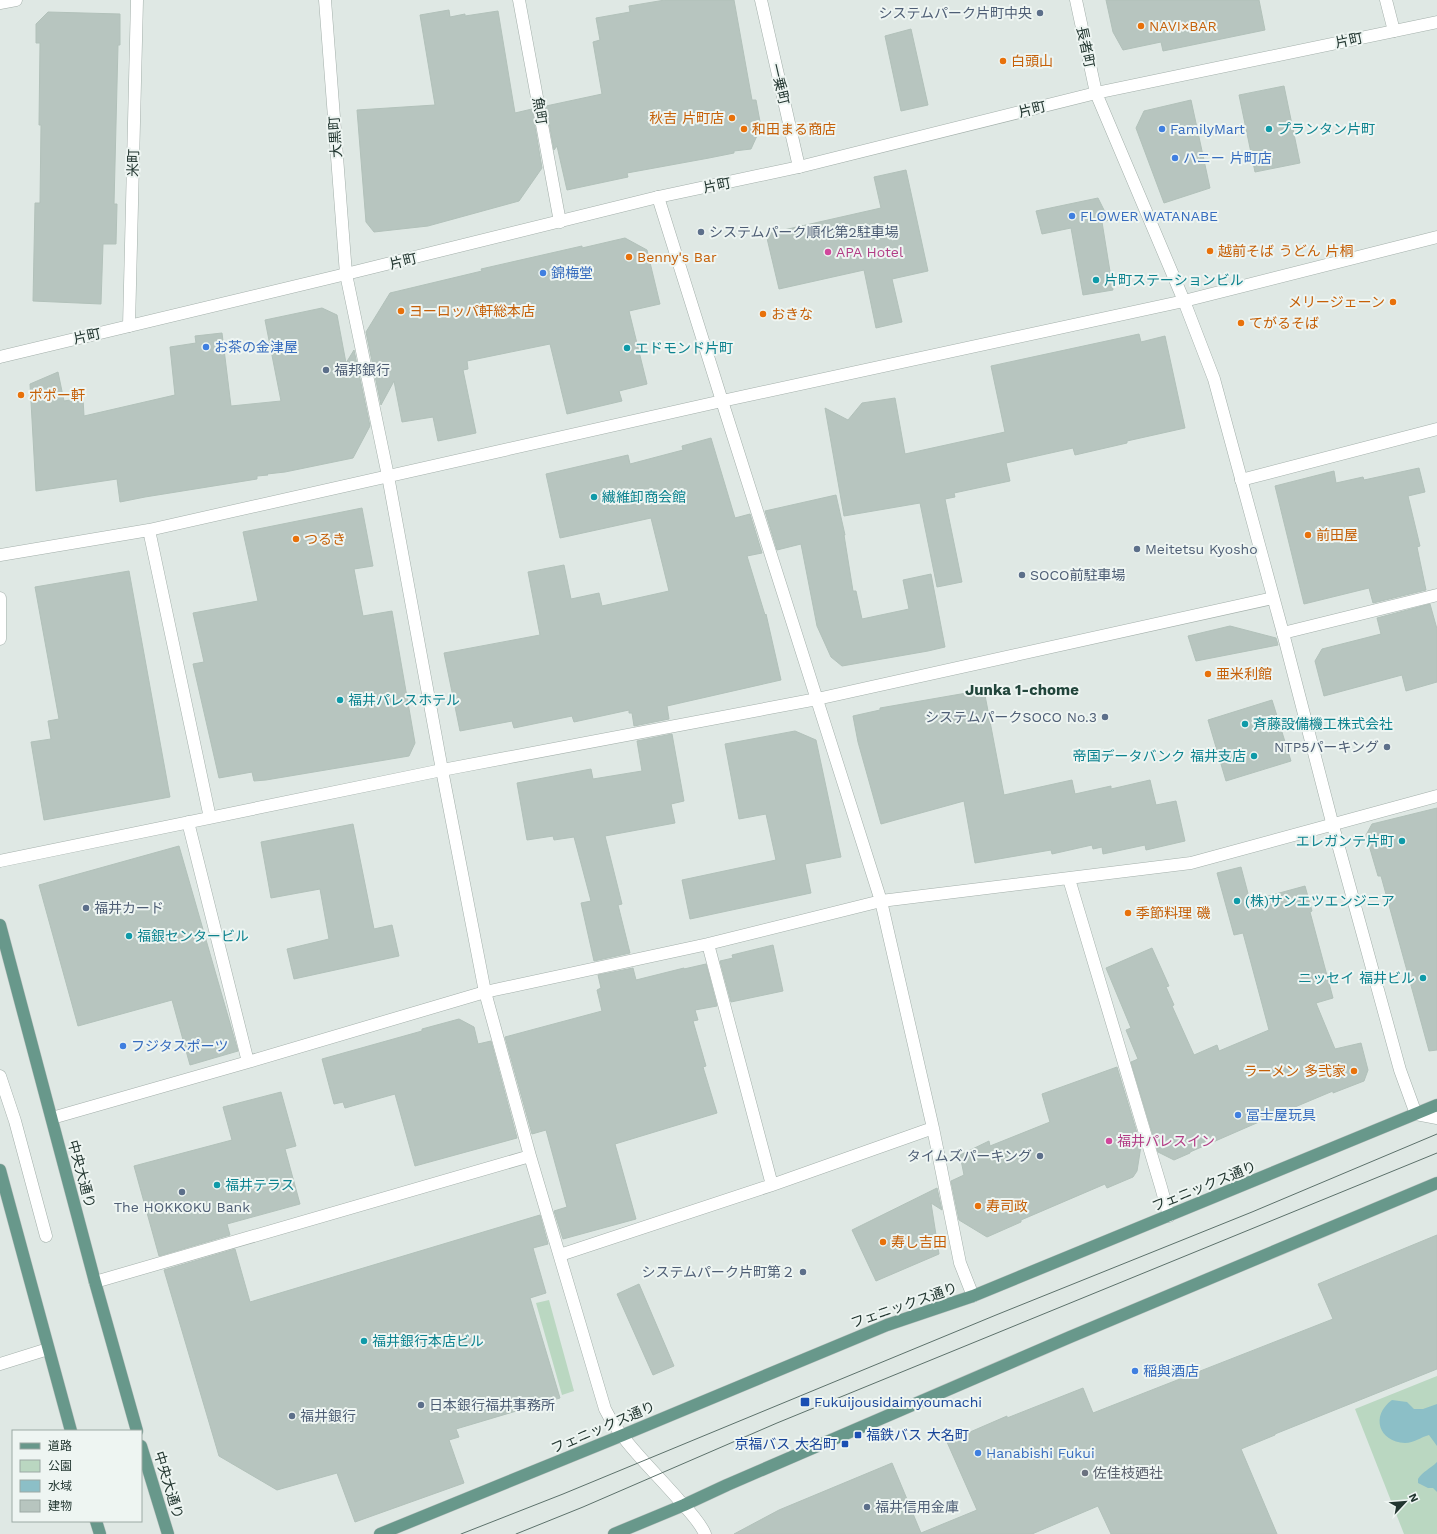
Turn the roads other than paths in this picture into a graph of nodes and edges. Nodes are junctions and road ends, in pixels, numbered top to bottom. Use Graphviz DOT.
graph roads {
  1 [pos="16,0"];
  2 [pos="137,0"];
  3 [pos="325,0"];
  4 [pos="519,0"];
  5 [pos="761,0"];
  6 [pos="1076,0"];
  7 [pos="1386,0"];
  8 [pos="0,3"];
  9 [pos="1437,22"];
  10 [pos="1394,31"];
  11 [pos="1096,93"];
  12 [pos="799,167"];
  13 [pos="658,197"];
  14 [pos="560,222"];
  15 [pos="1437,237"];
  16 [pos="346,274"];
  17 [pos="1184,301"];
  18 [pos="129,326"];
  19 [pos="0,357"];
  20 [pos="722,401"];
  21 [pos="1437,429"];
  22 [pos="388,476"];
  23 [pos="1242,480"];
  24 [pos="149,530"];
  25 [pos="0,555"];
  26 [pos="1437,595"];
  27 [pos="0,598"];
  28 [pos="1273,598"];
  29 [pos="1283,633"];
  30 [pos="0,639"];
  31 [pos="817,699"];
  32 [pos="442,770"];
  33 [pos="1437,796"];
  34 [pos="210,818"];
  35 [pos="188,822"];
  36 [pos="1333,826"];
  37 [pos="0,861"];
  38 [pos="1069,879"];
  39 [pos="881,901"];
  40 [pos="0,925"];
  41 [pos="708,944"];
  42 [pos="485,992"];
  43 [pos="248,1062"];
  44 [pos="0,1076"];
  45 [pos="1437,1105"];
  46 [pos="1416,1114"];
  47 [pos="52,1118"];
  48 [pos="1437,1118"];
  49 [pos="933,1128"];
  50 [pos="530,1156"];
  51 [pos="0,1170"];
  52 [pos="1437,1183"];
  53 [pos="772,1185"];
  54 [pos="1168,1216"];
  55 [pos="46,1236"];
  56 [pos="560,1256"];
  57 [pos="95,1282"];
  58 [pos="973,1296"];
  59 [pos="48,1349"];
  60 [pos="0,1364"];
  61 [pos="71,1430"];
  62 [pos="137,1430"];
  63 [pos="623,1435"];
  64 [pos="142,1449"];
  65 [pos="684,1505"];
  66 [pos="96,1522"];
  67 [pos="100,1534"];
  68 [pos="168,1534"];
  69 [pos="380,1534"];
  70 [pos="614,1534"];
  71 [pos="705,1534"];
  1 -- 8 [label="street"];
  2 -- 18 [label="street, 米町"];
  3 -- 16 [label="street, 大黒町"];
  4 -- 14 [label="street, 魚町"];
  5 -- 12 [label="street, 一乗町"];
  6 -- 11 [label="street, 長者町"];
  7 -- 10 [label="street"];
  9 -- 10 [label="street, 片町"];
  10 -- 11 [label="street, 片町"];
  11 -- 12 [label="street, 片町"];
  11 -- 17 [label="street, 長者町"];
  12 -- 13 [label="street, 片町"];
  13 -- 14 [label="street, 片町"];
  13 -- 20 [label="street"];
  14 -- 16 [label="street, 片町"];
  15 -- 17 [label="street"];
  16 -- 18 [label="street, 片町"];
  16 -- 22 [label="street, 大黒町"];
  17 -- 20 [label="street"];
  17 -- 23 [label="street, 長者町"];
  18 -- 19 [label="street, 片町"];
  20 -- 22 [label="street"];
  20 -- 31 [label="street"];
  21 -- 23 [label="street"];
  22 -- 24 [label="street"];
  22 -- 32 [label="street, 大黒町"];
  23 -- 28 [label="street, 長者町"];
  24 -- 25 [label="street"];
  24 -- 34 [label="street"];
  26 -- 29 [label="street"];
  27 -- 30 [label="street"];
  28 -- 29 [label="street, 長者町"];
  28 -- 31 [label="street"];
  29 -- 36 [label="street, 長者町"];
  31 -- 32 [label="street"];
  31 -- 39 [label="street"];
  32 -- 34 [label="street"];
  32 -- 42 [label="street, 大黒町"];
  33 -- 36 [label="street"];
  34 -- 35 [label="street"];
  35 -- 37 [label="street"];
  35 -- 43 [label="street"];
  36 -- 38 [label="street"];
  36 -- 46 [label="street, 長者町"];
  38 -- 39 [label="street"];
  38 -- 54 [label="street"];
  39 -- 41 [label="street"];
  39 -- 49 [label="street"];
  40 -- 47 [label="main road, 中央大通り"];
  41 -- 42 [label="street"];
  41 -- 53 [label="street"];
  42 -- 43 [label="street"];
  42 -- 50 [label="street, 大黒町"];
  43 -- 47 [label="street"];
  44 -- 55 [label="street"];
  45 -- 46 [label="main road, フェニックス通り"];
  46 -- 48 [label="street"];
  46 -- 54 [label="main road, フェニックス通り"];
  47 -- 57 [label="main road, 中央大通り"];
  49 -- 53 [label="street"];
  49 -- 58 [label="street"];
  50 -- 56 [label="street, 大黒町"];
  50 -- 57 [label="street"];
  51 -- 59 [label="main road"];
  52 -- 65 [label="main road"];
  53 -- 56 [label="street"];
  54 -- 58 [label="main road, フェニックス通り"];
  56 -- 63 [label="street, 大黒町"];
  57 -- 62 [label="main road, 中央大通り"];
  58 -- 63 [label="main road, フェニックス通り"];
  59 -- 60 [label="street"];
  59 -- 61 [label="main road"];
  63 -- 65 [label="street, 大黒町"];
  63 -- 69 [label="main road, フェニックス通り"];
  64 -- 68 [label="main road, 中央大通り"];
  65 -- 70 [label="main road"];
  65 -- 71 [label="street, 大黒町"];
  66 -- 67 [label="main road"];
}
